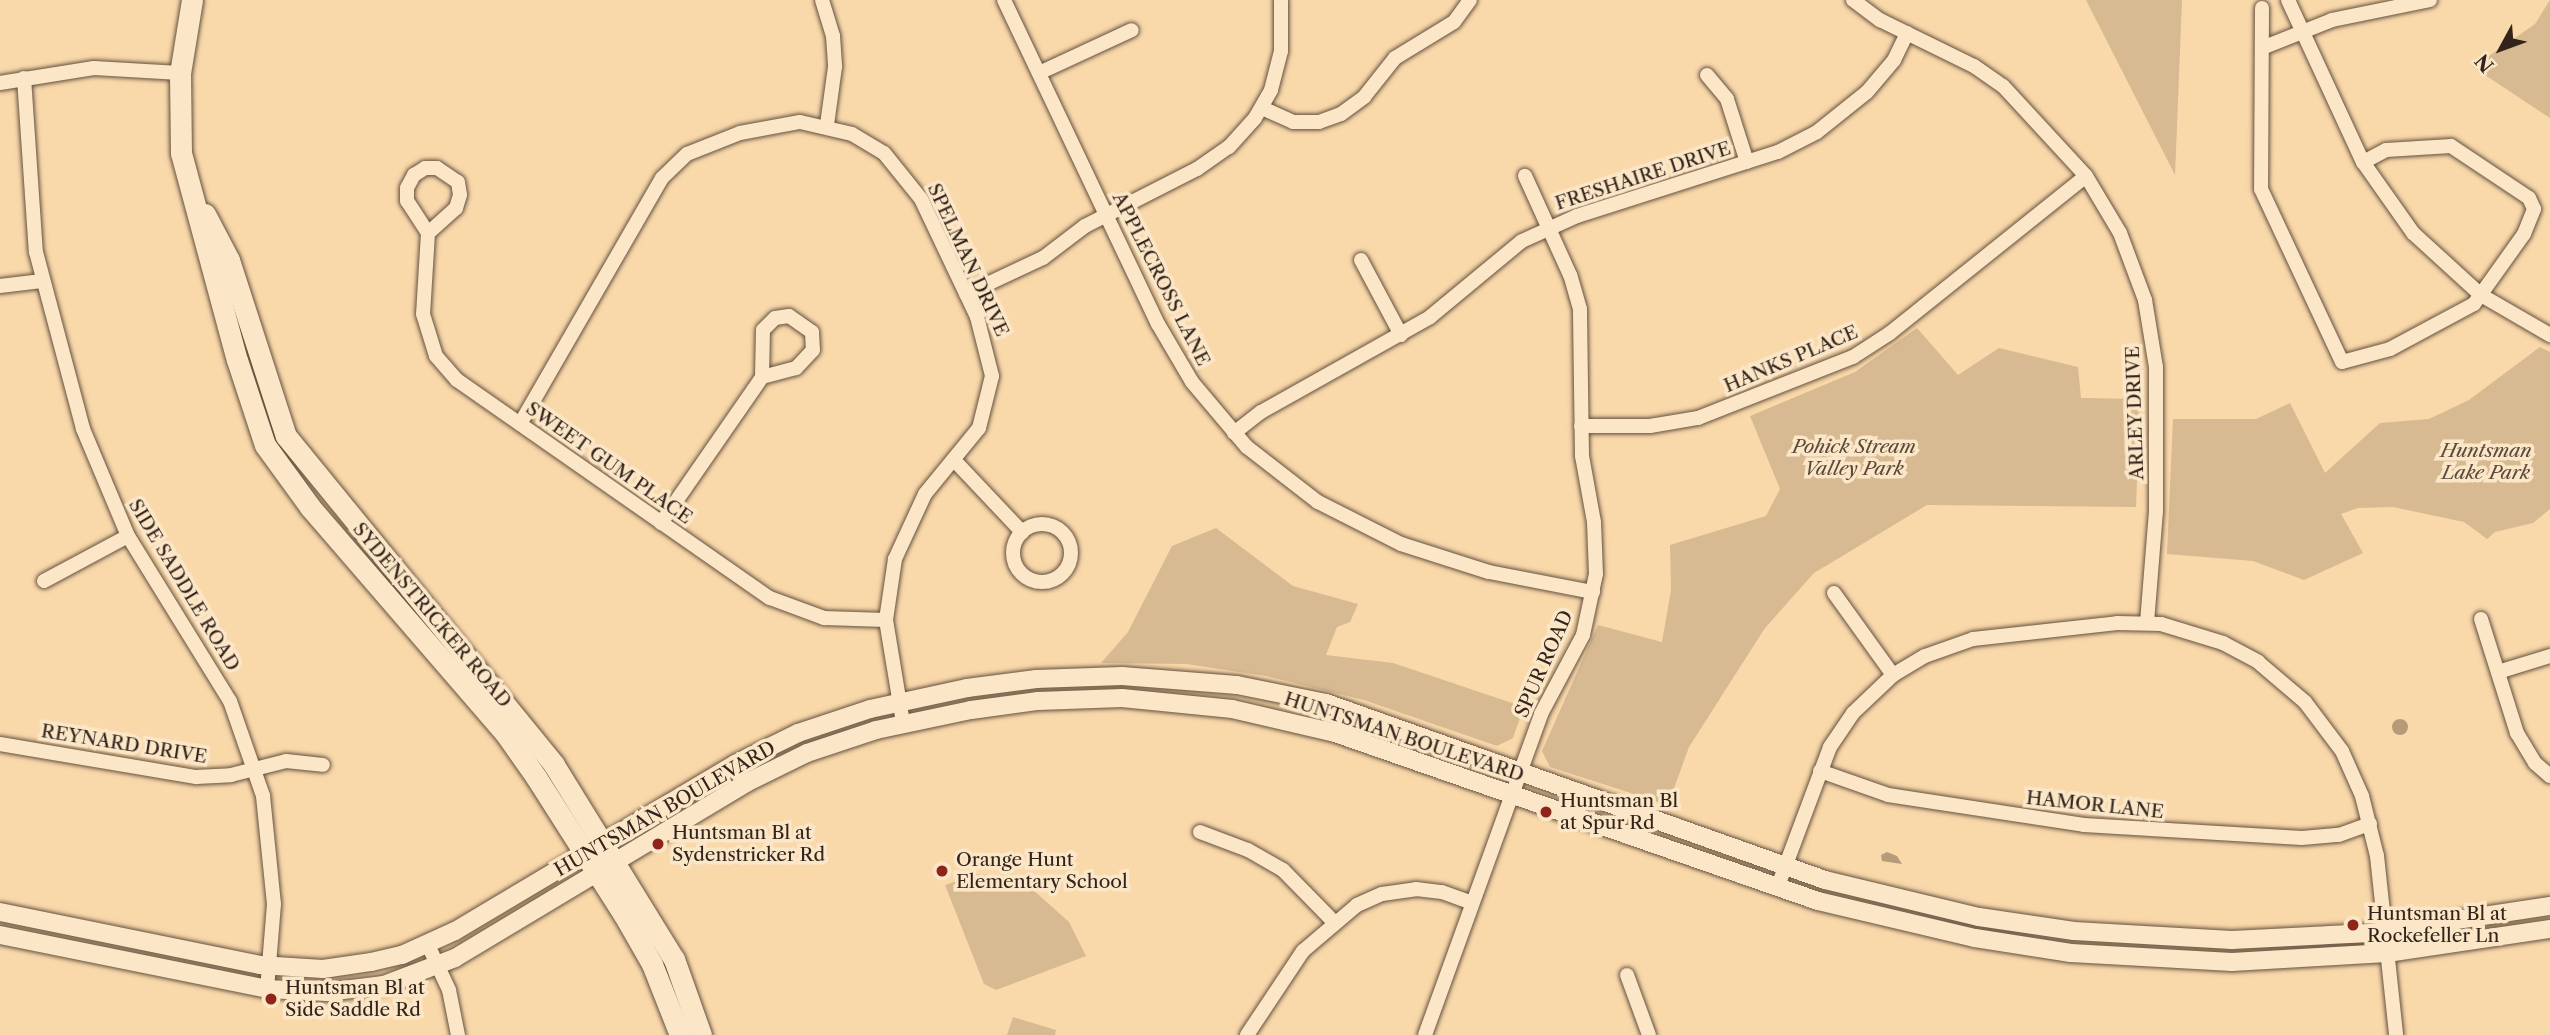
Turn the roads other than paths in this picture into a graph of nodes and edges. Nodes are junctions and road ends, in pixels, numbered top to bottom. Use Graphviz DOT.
graph roads {
  1 [pos="192,0"];
  2 [pos="822,0"];
  3 [pos="1004,0"];
  4 [pos="1281,0"];
  5 [pos="1470,0"];
  6 [pos="1853,0"];
  7 [pos="2288,0"];
  8 [pos="2430,0"];
  9 [pos="2262,9"];
  10 [pos="1132,30"];
  11 [pos="1907,33"];
  12 [pos="2301,33"];
  13 [pos="2262,48"];
  14 [pos="180,73"];
  15 [pos="1039,73"];
  16 [pos="1707,75"];
  17 [pos="24,78"];
  18 [pos="0,83"];
  19 [pos="1262,108"];
  20 [pos="827,125"];
  21 [pos="1747,162"];
  22 [pos="2363,162"];
  23 [pos="1525,176"];
  24 [pos="2086,176"];
  25 [pos="1106,215"];
  26 [pos="1549,228"];
  27 [pos="428,233"];
  28 [pos="1361,260"];
  29 [pos="42,281"];
  30 [pos="0,286"];
  31 [pos="966,294"];
  32 [pos="2480,295"];
  33 [pos="1401,335"];
  34 [pos="2550,335"];
  35 [pos="762,377"];
  36 [pos="520,425"];
  37 [pos="1581,426"];
  38 [pos="1234,433"];
  39 [pos="955,461"];
  40 [pos="661,523"];
  41 [pos="1021,532"];
  42 [pos="128,536"];
  43 [pos="44,581"];
  44 [pos="1593,592"];
  45 [pos="1834,593"];
  46 [pos="2481,619"];
  47 [pos="886,620"];
  48 [pos="2147,623"];
  49 [pos="2550,656"];
  50 [pos="2498,672"];
  51 [pos="1893,675"];
  52 [pos="898,701"];
  53 [pos="904,723"];
  54 [pos="0,744"];
  55 [pos="323,765"];
  56 [pos="255,769"];
  57 [pos="1521,770"];
  58 [pos="1820,771"];
  59 [pos="2550,776"];
  60 [pos="1512,793"];
  61 [pos="2370,824"];
  62 [pos="1200,832"];
  63 [pos="595,848"];
  64 [pos="616,861"];
  65 [pos="1785,866"];
  66 [pos="598,873"];
  67 [pos="1778,886"];
  68 [pos="1472,903"];
  69 [pos="2550,906"];
  70 [pos="0,912"];
  71 [pos="1333,921"];
  72 [pos="2550,929"];
  73 [pos="2385,931"];
  74 [pos="0,935"];
  75 [pos="428,945"];
  76 [pos="2387,953"];
  77 [pos="270,966"];
  78 [pos="439,967"];
  79 [pos="1627,975"];
  80 [pos="267,989"];
  81 [pos="458,1035"];
  82 [pos="680,1035"];
  83 [pos="701,1035"];
  84 [pos="1247,1035"];
  85 [pos="1424,1035"];
  86 [pos="1649,1035"];
  87 [pos="2396,1035"];
  1 -- 14 [label="main road, SYDENSTRICKER ROAD"];
  2 -- 20 [label="street"];
  3 -- 15 [label="street, APPLECROSS LANE"];
  4 -- 19 [label="street"];
  5 -- 19 [label="street"];
  6 -- 11 [label="street, ARLEY DRIVE"];
  7 -- 12 [label="street"];
  8 -- 12 [label="street"];
  9 -- 13 [label="street"];
  10 -- 15 [label="street"];
  11 -- 21 [label="street, FRESHAIRE DRIVE"];
  11 -- 24 [label="street, ARLEY DRIVE"];
  12 -- 13 [label="street"];
  12 -- 22 [label="street"];
  13 -- 32 [label="street"];
  14 -- 17 [label="street"];
  14 -- 63 [label="main road, SYDENSTRICKER ROAD"];
  15 -- 25 [label="street, APPLECROSS LANE"];
  16 -- 21 [label="street"];
  17 -- 18 [label="street"];
  17 -- 29 [label="street, SIDE SADDLE ROAD"];
  19 -- 25 [label="street"];
  20 -- 31 [label="street, SPELMAN DRIVE"];
  20 -- 36 [label="street, SPELMAN DRIVE"];
  21 -- 26 [label="street, FRESHAIRE DRIVE"];
  22 -- 32 [label="street"];
  22 -- 32 [label="street"];
  23 -- 26 [label="street, SPUR ROAD"];
  24 -- 37 [label="street, HANKS PLACE"];
  24 -- 48 [label="street, ARLEY DRIVE"];
  25 -- 31 [label="street"];
  25 -- 38 [label="street, APPLECROSS LANE"];
  26 -- 33 [label="street, FRESHAIRE DRIVE"];
  26 -- 37 [label="street, SPUR ROAD"];
  27 -- 27 [label="street"];
  27 -- 36 [label="street, SWEET GUM PLACE"];
  28 -- 33 [label="street"];
  29 -- 30 [label="street"];
  29 -- 42 [label="street, SIDE SADDLE ROAD"];
  31 -- 39 [label="street, SPELMAN DRIVE"];
  32 -- 34 [label="street"];
  33 -- 38 [label="street, FRESHAIRE DRIVE"];
  35 -- 35 [label="street"];
  35 -- 40 [label="street"];
  36 -- 40 [label="street, SWEET GUM PLACE"];
  37 -- 44 [label="street, SPUR ROAD"];
  38 -- 44 [label="street, APPLECROSS LANE"];
  39 -- 41 [label="street"];
  39 -- 47 [label="street, SPELMAN DRIVE"];
  40 -- 47 [label="street, SWEET GUM PLACE"];
  41 -- 41 [label="street"];
  42 -- 43 [label="street"];
  42 -- 56 [label="street, SIDE SADDLE ROAD"];
  44 -- 57 [label="street, SPUR ROAD"];
  45 -- 51 [label="street"];
  46 -- 50 [label="street"];
  47 -- 52 [label="street, SPELMAN DRIVE"];
  48 -- 51 [label="street"];
  48 -- 61 [label="street"];
  49 -- 50 [label="street"];
  50 -- 59 [label="street"];
  51 -- 58 [label="street"];
  52 -- 53 [label="street, SPELMAN DRIVE"];
  52 -- 57 [label="street, HUNTSMAN BOULEVARD"];
  52 -- 63 [label="street, HUNTSMAN BOULEVARD"];
  53 -- 60 [label="street, HUNTSMAN BOULEVARD"];
  53 -- 64 [label="street, HUNTSMAN BOULEVARD"];
  54 -- 56 [label="street, REYNARD DRIVE"];
  55 -- 56 [label="street, REYNARD DRIVE"];
  56 -- 77 [label="street, SIDE SADDLE ROAD"];
  57 -- 60 [label="street, SPUR ROAD"];
  57 -- 65 [label="street, HUNTSMAN BOULEVARD"];
  58 -- 61 [label="street, HAMOR LANE"];
  58 -- 65 [label="street"];
  60 -- 67 [label="street, HUNTSMAN BOULEVARD"];
  60 -- 68 [label="street, SPUR ROAD"];
  61 -- 73 [label="street"];
  62 -- 71 [label="street"];
  63 -- 64 [label="main road, SYDENSTRICKER ROAD"];
  63 -- 66 [label="main road, SYDENSTRICKER ROAD"];
  63 -- 75 [label="street, HUNTSMAN BOULEVARD"];
  64 -- 66 [label="street, HUNTSMAN BOULEVARD"];
  64 -- 83 [label="main road, SYDENSTRICKER ROAD"];
  65 -- 67 [label="street"];
  65 -- 73 [label="street, HUNTSMAN BOULEVARD"];
  66 -- 78 [label="street, HUNTSMAN BOULEVARD"];
  66 -- 82 [label="main road, SYDENSTRICKER ROAD"];
  67 -- 76 [label="street, HUNTSMAN BOULEVARD"];
  68 -- 71 [label="street"];
  68 -- 85 [label="street, SPUR ROAD"];
  69 -- 73 [label="street, HUNTSMAN BOULEVARD"];
  70 -- 77 [label="street, HUNTSMAN BOULEVARD"];
  71 -- 84 [label="street"];
  72 -- 76 [label="street, HUNTSMAN BOULEVARD"];
  73 -- 76 [label="street"];
  74 -- 80 [label="street, HUNTSMAN BOULEVARD"];
  75 -- 77 [label="street, HUNTSMAN BOULEVARD"];
  75 -- 78 [label="street"];
  76 -- 87 [label="street"];
  77 -- 80 [label="street, SIDE SADDLE ROAD"];
  78 -- 80 [label="street, HUNTSMAN BOULEVARD"];
  78 -- 81 [label="street"];
  79 -- 86 [label="street"];
}
